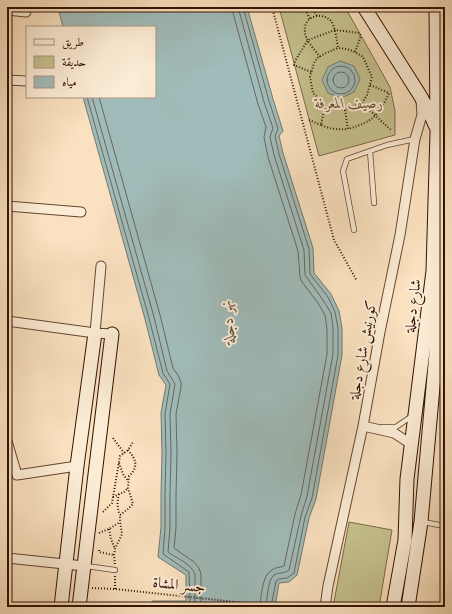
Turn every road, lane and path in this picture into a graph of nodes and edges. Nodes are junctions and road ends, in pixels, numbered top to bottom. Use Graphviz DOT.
graph roads {
  1 [pos="25,7"];
  2 [pos="272,7"];
  3 [pos="304,7"];
  4 [pos="312,7"];
  5 [pos="364,7"];
  6 [pos="436,7"];
  7 [pos="7,10"];
  8 [pos="317,16"];
  9 [pos="310,19"];
  10 [pos="334,30"];
  11 [pos="308,40"];
  12 [pos="338,48"];
  13 [pos="355,52"];
  14 [pos="320,56"];
  15 [pos="311,72"];
  16 [pos="7,80"];
  17 [pos="26,81"];
  18 [pos="370,84"];
  19 [pos="420,97"];
  20 [pos="362,102"];
  21 [pos="325,105"];
  22 [pos="345,110"];
  23 [pos="376,115"];
  24 [pos="309,120"];
  25 [pos="321,125"];
  26 [pos="348,129"];
  27 [pos="392,131"];
  28 [pos="437,132"];
  29 [pos="415,139"];
  30 [pos="370,150"];
  31 [pos="374,203"];
  32 [pos="7,206"];
  33 [pos="81,212"];
  34 [pos="354,230"];
  35 [pos="445,252"];
  36 [pos="101,266"];
  37 [pos="357,281"];
  38 [pos="7,321"];
  39 [pos="95,333"];
  40 [pos="112,334"];
  41 [pos="441,343"];
  42 [pos="415,414"];
  43 [pos="363,426"];
  44 [pos="113,438"];
  45 [pos="7,441"];
  46 [pos="133,442"];
  47 [pos="411,444"];
  48 [pos="128,450"];
  49 [pos="124,453"];
  50 [pos="119,462"];
  51 [pos="77,466"];
  52 [pos="17,475"];
  53 [pos="7,476"];
  54 [pos="128,481"];
  55 [pos="128,488"];
  56 [pos="119,494"];
  57 [pos="113,497"];
  58 [pos="120,515"];
  59 [pos="102,517"];
  60 [pos="120,521"];
  61 [pos="421,522"];
  62 [pos="445,526"];
  63 [pos="99,528"];
  64 [pos="109,529"];
  65 [pos="98,534"];
  66 [pos="97,538"];
  67 [pos="98,547"];
  68 [pos="115,549"];
  69 [pos="114,555"];
  70 [pos="7,558"];
  71 [pos="66,564"];
  72 [pos="84,566"];
  73 [pos="115,570"];
  74 [pos="104,588"];
  75 [pos="115,589"];
  76 [pos="61,607"];
  77 [pos="79,607"];
  78 [pos="282,607"];
  79 [pos="325,607"];
  80 [pos="393,607"];
  81 [pos="408,607"];
  1 -- 7 [label="street"];
  2 -- 37 [label="path"];
  3 -- 9 [label="path"];
  4 -- 8 [label="path"];
  5 -- 19 [label="main road"];
  6 -- 28 [label="main road, شارع دجلة"];
  8 -- 9 [label="path"];
  8 -- 10 [label="path"];
  9 -- 11 [label="path"];
  10 -- 11 [label="path"];
  10 -- 12 [label="path"];
  10 -- 13 [label="path"];
  11 -- 14 [label="path"];
  11 -- 15 [label="path"];
  12 -- 13 [label="path"];
  12 -- 14 [label="path"];
  13 -- 18 [label="path"];
  14 -- 15 [label="path"];
  15 -- 21 [label="path"];
  16 -- 17 [label="street"];
  18 -- 20 [label="path"];
  18 -- 23 [label="path"];
  19 -- 28 [label="main road"];
  19 -- 29 [label="street, كورنيش شارع دجلة"];
  20 -- 22 [label="path"];
  20 -- 23 [label="path"];
  21 -- 22 [label="path"];
  21 -- 25 [label="path"];
  22 -- 26 [label="path"];
  23 -- 26 [label="path"];
  23 -- 27 [label="path"];
  24 -- 25 [label="path"];
  25 -- 26 [label="path"];
  28 -- 42 [label="main road, شارع دجلة"];
  29 -- 30 [label="lane"];
  29 -- 43 [label="street, كورنيش شارع دجلة"];
  30 -- 31 [label="lane"];
  30 -- 34 [label="lane"];
  32 -- 33 [label="street"];
  35 -- 41 [label="main road, شارع دجلة"];
  36 -- 39 [label="street"];
  38 -- 39 [label="street"];
  39 -- 40 [label="street"];
  39 -- 51 [label="main road"];
  40 -- 72 [label="main road"];
  41 -- 61 [label="main road, شارع دجلة"];
  42 -- 43 [label="lane"];
  42 -- 47 [label="main road, شارع دجلة"];
  43 -- 47 [label="street"];
  43 -- 79 [label="street, كورنيش شارع دجلة"];
  44 -- 49 [label="path"];
  45 -- 52 [label="street"];
  46 -- 48 [label="path"];
  47 -- 80 [label="main road, شارع دجلة"];
  48 -- 49 [label="path"];
  48 -- 54 [label="path"];
  49 -- 50 [label="path"];
  50 -- 54 [label="path"];
  50 -- 57 [label="path"];
  51 -- 52 [label="street"];
  51 -- 71 [label="main road"];
  52 -- 53 [label="street"];
  54 -- 55 [label="path"];
  55 -- 56 [label="path"];
  55 -- 58 [label="path"];
  56 -- 57 [label="path"];
  56 -- 58 [label="path"];
  57 -- 59 [label="path"];
  58 -- 60 [label="path"];
  60 -- 64 [label="path"];
  60 -- 68 [label="path"];
  61 -- 62 [label="lane"];
  61 -- 81 [label="main road, شارع دجلة"];
  63 -- 65 [label="path"];
  64 -- 65 [label="path"];
  64 -- 68 [label="path"];
  65 -- 66 [label="path"];
  67 -- 69 [label="path"];
  68 -- 69 [label="path"];
  69 -- 73 [label="path"];
  70 -- 71 [label="street"];
  71 -- 72 [label="street"];
  71 -- 76 [label="main road"];
  72 -- 73 [label="lane"];
  72 -- 77 [label="main road"];
  73 -- 75 [label="path"];
  74 -- 75 [label="path, جسر المشاة"];
  75 -- 78 [label="path, جسر المشاة"];
}
